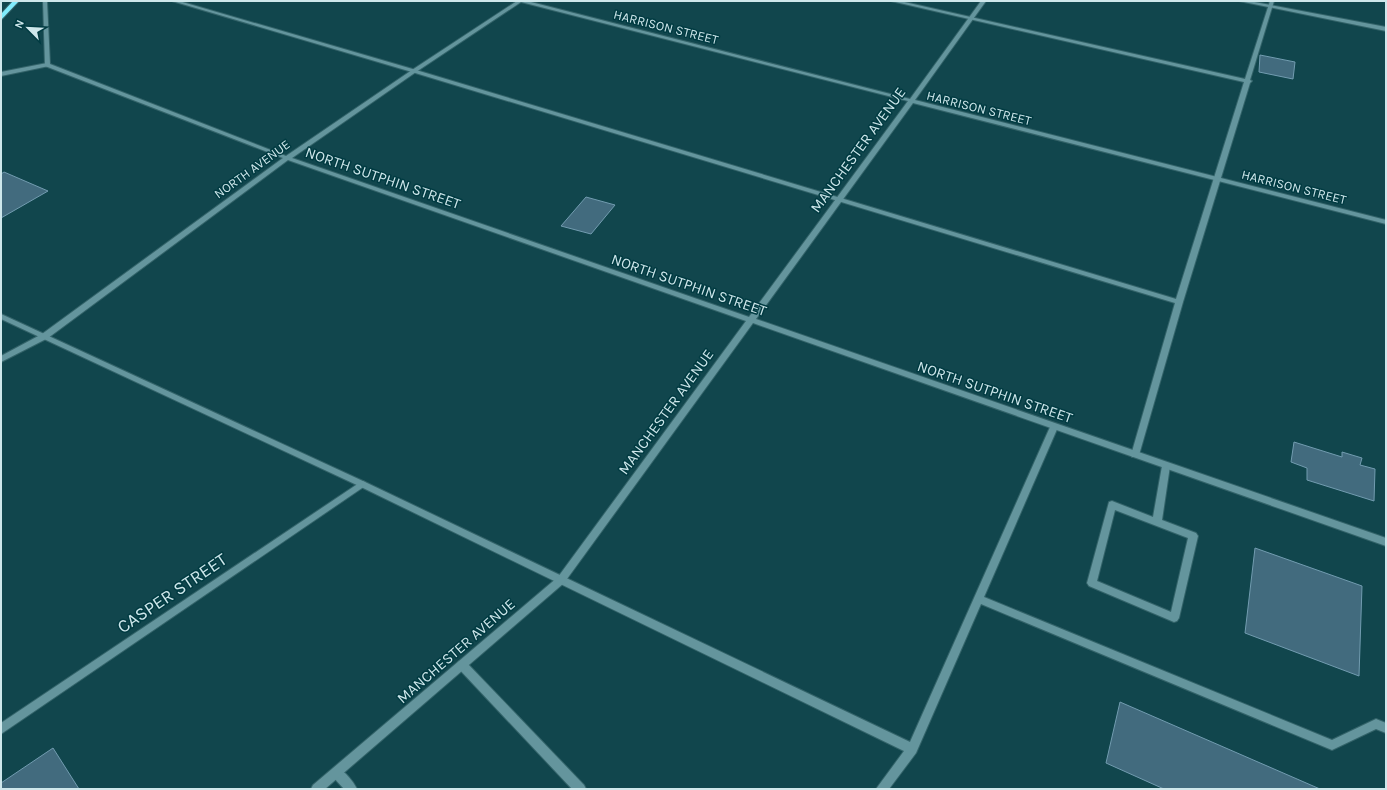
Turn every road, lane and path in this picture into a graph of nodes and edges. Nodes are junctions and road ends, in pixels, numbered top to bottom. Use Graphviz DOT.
graph roads {
  1 [pos="16,1"];
  2 [pos="45,1"];
  3 [pos="174,1"];
  4 [pos="521,1"];
  5 [pos="893,1"];
  6 [pos="984,1"];
  7 [pos="1241,1"];
  8 [pos="1271,4"];
  9 [pos="1,18"];
  10 [pos="972,18"];
  11 [pos="1386,29"];
  12 [pos="47,65"];
  13 [pos="414,71"];
  14 [pos="1,74"];
  15 [pos="1249,81"];
  16 [pos="910,101"];
  17 [pos="287,158"];
  18 [pos="1217,179"];
  19 [pos="840,199"];
  20 [pos="1386,222"];
  21 [pos="1179,302"];
  22 [pos="1,316"];
  23 [pos="750,321"];
  24 [pos="45,336"];
  25 [pos="1,359"];
  26 [pos="1054,427"];
  27 [pos="1135,455"];
  28 [pos="1166,466"];
  29 [pos="362,484"];
  30 [pos="1157,523"];
  31 [pos="1386,542"];
  32 [pos="561,580"];
  33 [pos="978,599"];
  34 [pos="462,665"];
  35 [pos="1386,728"];
  36 [pos="1,729"];
  37 [pos="912,749"];
  38 [pos="337,773"];
  39 [pos="318,789"];
  40 [pos="351,789"];
  41 [pos="580,789"];
  42 [pos="882,789"];
  1 -- 9 [label="main road"];
  2 -- 12 [label="street"];
  3 -- 13 [label="street"];
  4 -- 13 [label="street, NORTH AVENUE"];
  4 -- 16 [label="street, HARRISON STREET"];
  5 -- 10 [label="street"];
  6 -- 10 [label="street, MANCHESTER AVENUE"];
  7 -- 8 [label="street"];
  8 -- 11 [label="street"];
  8 -- 15 [label="street"];
  10 -- 15 [label="street"];
  10 -- 16 [label="street, MANCHESTER AVENUE"];
  12 -- 14 [label="street"];
  12 -- 17 [label="street, NORTH SUTPHIN STREET"];
  13 -- 17 [label="street, NORTH AVENUE"];
  13 -- 19 [label="street"];
  15 -- 18 [label="street"];
  16 -- 18 [label="street, HARRISON STREET"];
  16 -- 19 [label="street, MANCHESTER AVENUE"];
  17 -- 23 [label="street, NORTH SUTPHIN STREET"];
  17 -- 24 [label="street, NORTH AVENUE"];
  18 -- 20 [label="street, HARRISON STREET"];
  18 -- 21 [label="street"];
  19 -- 21 [label="street"];
  19 -- 23 [label="street, MANCHESTER AVENUE"];
  21 -- 27 [label="street"];
  22 -- 24 [label="street"];
  23 -- 26 [label="street, NORTH SUTPHIN STREET"];
  23 -- 32 [label="street, MANCHESTER AVENUE"];
  24 -- 25 [label="street, NORTH AVENUE"];
  24 -- 29 [label="street"];
  26 -- 27 [label="street, NORTH SUTPHIN STREET"];
  26 -- 33 [label="street"];
  27 -- 28 [label="street, NORTH SUTPHIN STREET"];
  28 -- 30 [label="street"];
  28 -- 31 [label="street, NORTH SUTPHIN STREET"];
  29 -- 32 [label="street"];
  29 -- 36 [label="street, CASPER STREET"];
  30 -- 30 [label="street"];
  32 -- 34 [label="street, MANCHESTER AVENUE"];
  32 -- 37 [label="street"];
  33 -- 35 [label="street"];
  33 -- 37 [label="street"];
  34 -- 38 [label="street, MANCHESTER AVENUE"];
  34 -- 41 [label="street"];
  37 -- 42 [label="street"];
  38 -- 39 [label="street, MANCHESTER AVENUE"];
  38 -- 40 [label="street"];
}
